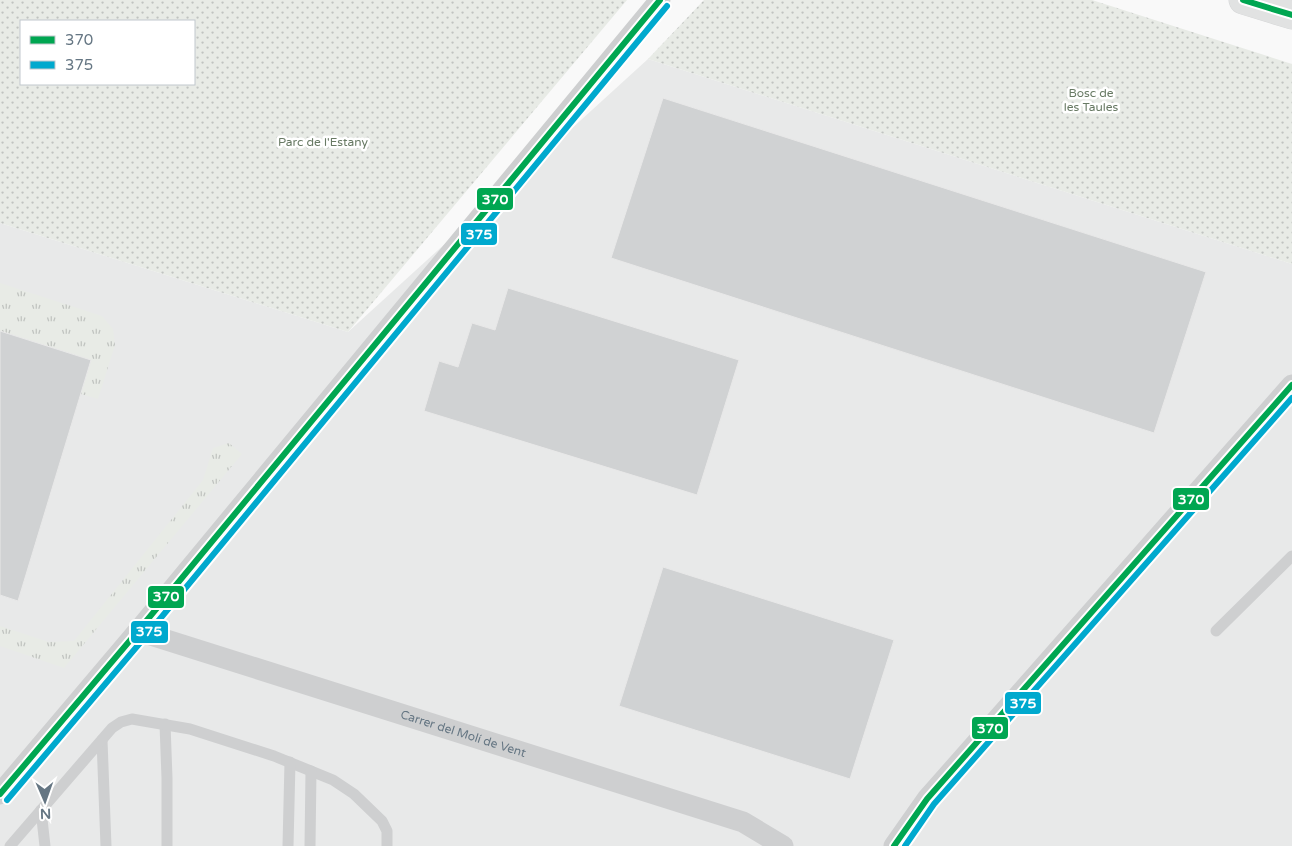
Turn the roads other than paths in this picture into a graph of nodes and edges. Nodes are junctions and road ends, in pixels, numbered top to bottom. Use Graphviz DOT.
graph roads {
  1 [pos="660,0"];
  2 [pos="1243,0"];
  3 [pos="1292,15"];
  4 [pos="1292,385"];
  5 [pos="1292,556"];
  6 [pos="138,631"];
  7 [pos="1216,631"];
  8 [pos="165,724"];
  9 [pos="102,740"];
  10 [pos="290,762"];
  11 [pos="311,771"];
  12 [pos="0,794"];
  13 [pos="41,810"];
  14 [pos="10,846"];
  15 [pos="45,846"];
  16 [pos="106,846"];
  17 [pos="167,846"];
  18 [pos="288,846"];
  19 [pos="310,846"];
  20 [pos="387,846"];
  21 [pos="783,846"];
  22 [pos="894,846"];
  1 -- 6 [label="street"];
  2 -- 3 [label="street"];
  4 -- 22 [label="street"];
  5 -- 7 [label="lane"];
  6 -- 12 [label="street"];
  6 -- 21 [label="street, Carrer del Molí de Vent"];
  8 -- 9 [label="lane"];
  8 -- 10 [label="lane"];
  8 -- 17 [label="lane"];
  9 -- 13 [label="lane"];
  9 -- 16 [label="lane"];
  10 -- 11 [label="lane"];
  10 -- 18 [label="lane"];
  11 -- 19 [label="lane"];
  11 -- 20 [label="lane"];
  13 -- 14 [label="lane"];
  13 -- 15 [label="lane"];
}
